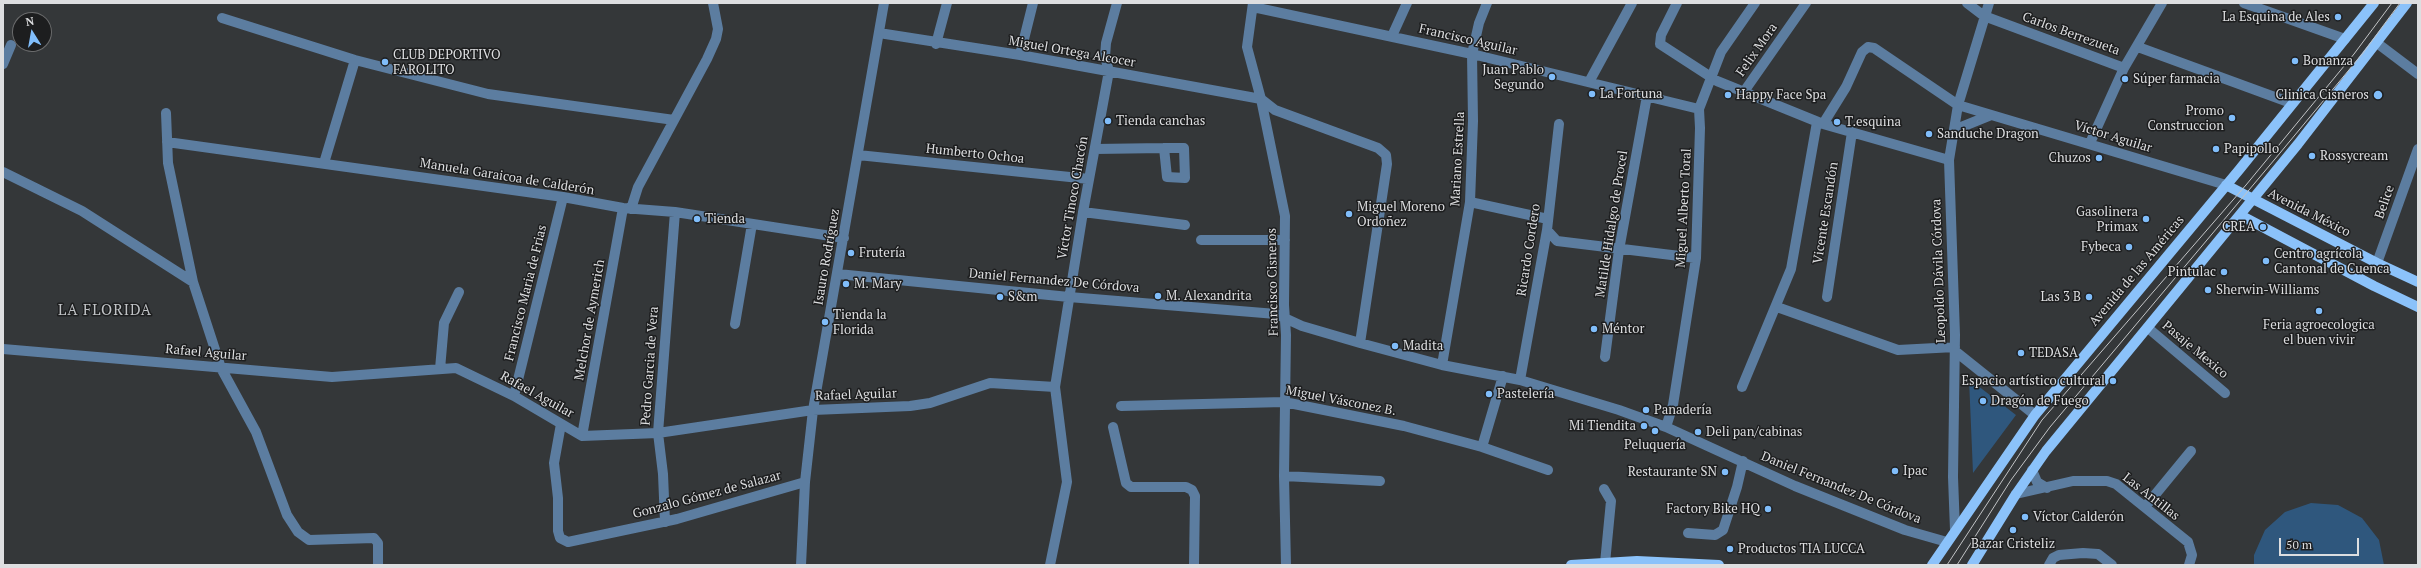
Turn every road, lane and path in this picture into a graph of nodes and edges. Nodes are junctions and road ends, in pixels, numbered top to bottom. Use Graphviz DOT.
graph roads {
  1 [pos="712,3"];
  2 [pos="884,3"];
  3 [pos="947,3"];
  4 [pos="1033,3"];
  5 [pos="1117,3"];
  6 [pos="1407,3"];
  7 [pos="1487,3"];
  8 [pos="1632,3"];
  9 [pos="1677,3"];
  10 [pos="1755,3"];
  11 [pos="1806,3"];
  12 [pos="1967,3"];
  13 [pos="1989,3"];
  14 [pos="2162,3"];
  15 [pos="2244,3"];
  16 [pos="2374,3"];
  17 [pos="2408,3"];
  18 [pos="1253,5"];
  19 [pos="1984,16"];
  20 [pos="222,18"];
  21 [pos="879,33"];
  22 [pos="1392,36"];
  23 [pos="2345,39"];
  24 [pos="2377,43"];
  25 [pos="936,44"];
  26 [pos="11,46"];
  27 [pos="2138,47"];
  28 [pos="1472,54"];
  29 [pos="1020,55"];
  30 [pos="355,60"];
  31 [pos="3,64"];
  32 [pos="2124,68"];
  33 [pos="1109,71"];
  34 [pos="2418,74"];
  35 [pos="1712,78"];
  36 [pos="1589,82"];
  37 [pos="1743,93"];
  38 [pos="1647,96"];
  39 [pos="1261,99"];
  40 [pos="2291,103"];
  41 [pos="1958,105"];
  42 [pos="1699,108"];
  43 [pos="166,113"];
  44 [pos="1991,115"];
  45 [pos="674,120"];
  46 [pos="1820,123"];
  47 [pos="1559,124"];
  48 [pos="1954,130"];
  49 [pos="1852,132"];
  50 [pos="166,142"];
  51 [pos="2090,143"];
  52 [pos="1164,148"];
  53 [pos="1094,149"];
  54 [pos="2418,149"];
  55 [pos="858,155"];
  56 [pos="1949,160"];
  57 [pos="324,163"];
  58 [pos="3,172"];
  59 [pos="1089,179"];
  60 [pos="2226,185"];
  61 [pos="564,197"];
  62 [pos="2253,199"];
  63 [pos="1470,202"];
  64 [pos="627,208"];
  65 [pos="675,212"];
  66 [pos="1083,212"];
  67 [pos="2240,215"];
  68 [pos="1548,219"];
  69 [pos="752,224"];
  70 [pos="1186,225"];
  71 [pos="1546,230"];
  72 [pos="844,238"];
  73 [pos="1201,240"];
  74 [pos="1285,240"];
  75 [pos="1619,250"];
  76 [pos="1696,258"];
  77 [pos="2377,263"];
  78 [pos="838,274"];
  79 [pos="193,282"];
  80 [pos="2418,282"];
  81 [pos="460,292"];
  82 [pos="1069,297"];
  83 [pos="1827,297"];
  84 [pos="1777,306"];
  85 [pos="2418,307"];
  86 [pos="1285,318"];
  87 [pos="735,324"];
  88 [pos="2148,328"];
  89 [pos="1360,343"];
  90 [pos="3,349"];
  91 [pos="1955,349"];
  92 [pos="1605,357"];
  93 [pos="1442,365"];
  94 [pos="222,368"];
  95 [pos="440,369"];
  96 [pos="1503,376"];
  97 [pos="1520,380"];
  98 [pos="1055,386"];
  99 [pos="1742,388"];
  100 [pos="2225,392"];
  101 [pos="514,396"];
  102 [pos="1284,402"];
  103 [pos="1121,406"];
  104 [pos="814,410"];
  105 [pos="2035,415"];
  106 [pos="561,424"];
  107 [pos="1113,427"];
  108 [pos="1666,427"];
  109 [pos="658,432"];
  110 [pos="582,436"];
  111 [pos="1482,446"];
  112 [pos="2191,451"];
  113 [pos="1743,461"];
  114 [pos="1548,470"];
  115 [pos="2032,470"];
  116 [pos="1284,476"];
  117 [pos="1380,481"];
  118 [pos="805,482"];
  119 [pos="2047,488"];
  120 [pos="1604,489"];
  121 [pos="2016,494"];
  122 [pos="2145,507"];
  123 [pos="665,522"];
  124 [pos="1955,530"];
  125 [pos="1688,533"];
  126 [pos="1947,542"];
  127 [pos="1605,563"];
  128 [pos="378,565"];
  129 [pos="801,565"];
  130 [pos="1050,565"];
  131 [pos="1194,565"];
  132 [pos="1286,565"];
  133 [pos="1571,565"];
  134 [pos="1719,565"];
  135 [pos="1932,565"];
  136 [pos="1972,565"];
  137 [pos="2049,565"];
  138 [pos="2112,565"];
  139 [pos="2189,565"];
  1 -- 45 [label="street, Melchor de Aymerich"];
  2 -- 21 [label="street, Isauro Rodríguez"];
  3 -- 25 [label="street"];
  4 -- 29 [label="street"];
  5 -- 33 [label="street, Víctor Tinoco Chacón"];
  6 -- 22 [label="street"];
  7 -- 28 [label="street, Mariano Estrella"];
  8 -- 36 [label="street"];
  9 -- 35 [label="street"];
  10 -- 35 [label="street, Miguel Alberto Toral"];
  11 -- 37 [label="street, Felix Mora"];
  12 -- 19 [label="street, Carlos Berrezueta"];
  13 -- 19 [label="street, Leopoldo Dávila Córdova"];
  14 -- 27 [label="street"];
  15 -- 23 [label="street"];
  16 -- 23 [label="main road, Avenida de las Américas"];
  17 -- 24 [label="main road"];
  18 -- 22 [label="street, Francisco Aguilar"];
  18 -- 39 [label="street, Francisco Cisneros"];
  19 -- 32 [label="street, Carlos Berrezueta"];
  19 -- 41 [label="street, Leopoldo Dávila Córdova"];
  20 -- 30 [label="street"];
  21 -- 25 [label="street, Miguel Ortega Alcocer"];
  21 -- 55 [label="street, Isauro Rodríguez"];
  22 -- 28 [label="street, Francisco Aguilar"];
  23 -- 40 [label="main road, Avenida de las Américas"];
  24 -- 34 [label="street"];
  24 -- 62 [label="main road"];
  25 -- 29 [label="street, Miguel Ortega Alcocer"];
  26 -- 31 [label="street"];
  27 -- 32 [label="street"];
  27 -- 40 [label="street, Carlos Berrezueta"];
  28 -- 36 [label="street, Francisco Aguilar"];
  28 -- 63 [label="street, Mariano Estrella"];
  29 -- 33 [label="street, Miguel Ortega Alcocer"];
  30 -- 45 [label="street"];
  30 -- 57 [label="street"];
  32 -- 51 [label="street"];
  33 -- 39 [label="street, Miguel Ortega Alcocer"];
  33 -- 53 [label="street, Víctor Tinoco Chacón"];
  35 -- 37 [label="street"];
  35 -- 42 [label="street, Miguel Alberto Toral"];
  36 -- 38 [label="street, Francisco Aguilar"];
  37 -- 46 [label="street"];
  38 -- 42 [label="street, Francisco Aguilar"];
  38 -- 75 [label="street, Matilde Hidalgo de Procel"];
  39 -- 74 [label="street, Francisco Cisneros"];
  39 -- 89 [label="street"];
  40 -- 60 [label="main road, Avenida de las Américas"];
  41 -- 44 [label="street, Víctor Aguilar"];
  41 -- 46 [label="street, Víctor Aguilar"];
  41 -- 48 [label="street, Leopoldo Dávila Córdova"];
  42 -- 76 [label="street, Miguel Alberto Toral"];
  43 -- 50 [label="street"];
  44 -- 48 [label="street"];
  44 -- 51 [label="street, Víctor Aguilar"];
  45 -- 64 [label="street, Melchor de Aymerich"];
  46 -- 49 [label="street"];
  46 -- 84 [label="street"];
  47 -- 68 [label="street, Ricardo Cordero"];
  48 -- 56 [label="street, Leopoldo Dávila Córdova"];
  49 -- 56 [label="street"];
  49 -- 83 [label="street, Vicente Escandón"];
  50 -- 57 [label="street, Manuela Garaicoa de Calderón"];
  50 -- 79 [label="street"];
  51 -- 60 [label="street, Víctor Aguilar"];
  52 -- 53 [label="street"];
  53 -- 59 [label="street, Víctor Tinoco Chacón"];
  54 -- 77 [label="street, Belice"];
  55 -- 59 [label="street, Humberto Ochoa"];
  55 -- 72 [label="street, Isauro Rodríguez"];
  56 -- 91 [label="street, Leopoldo Dávila Córdova"];
  57 -- 61 [label="street, Manuela Garaicoa de Calderón"];
  58 -- 79 [label="street"];
  59 -- 66 [label="street, Víctor Tinoco Chacón"];
  60 -- 62 [label="main road, Avenida México"];
  60 -- 105 [label="main road, Avenida de las Américas"];
  61 -- 64 [label="street, Manuela Garaicoa de Calderón"];
  61 -- 101 [label="street, Francisco Maria de Frias"];
  62 -- 67 [label="main road"];
  62 -- 77 [label="main road, Avenida México"];
  63 -- 68 [label="street"];
  63 -- 93 [label="street, Mariano Estrella"];
  64 -- 65 [label="street, Manuela Garaicoa de Calderón"];
  64 -- 110 [label="street, Melchor de Aymerich"];
  65 -- 69 [label="street, Manuela Garaicoa de Calderón"];
  65 -- 109 [label="street, Pedro Garcia de Vera"];
  66 -- 70 [label="street"];
  66 -- 82 [label="street, Víctor Tinoco Chacón"];
  67 -- 85 [label="main road"];
  67 -- 88 [label="main road"];
  68 -- 71 [label="street, Ricardo Cordero"];
  69 -- 72 [label="street, Manuela Garaicoa de Calderón"];
  69 -- 87 [label="street"];
  71 -- 75 [label="street"];
  71 -- 97 [label="street, Ricardo Cordero"];
  72 -- 78 [label="street, Isauro Rodríguez"];
  73 -- 74 [label="street"];
  74 -- 86 [label="street, Francisco Cisneros"];
  75 -- 76 [label="street"];
  75 -- 92 [label="street, Matilde Hidalgo de Procel"];
  76 -- 108 [label="street, Miguel Alberto Toral"];
  77 -- 80 [label="main road, Avenida México"];
  78 -- 82 [label="street, Daniel Fernandez De Córdova"];
  78 -- 104 [label="street, Isauro Rodríguez"];
  79 -- 94 [label="street"];
  81 -- 95 [label="street"];
  82 -- 86 [label="street, Daniel Fernandez De Córdova"];
  82 -- 98 [label="street, Víctor Tinoco Chacón"];
  84 -- 91 [label="street"];
  84 -- 99 [label="street"];
  86 -- 89 [label="street, Daniel Fernandez De Córdova"];
  86 -- 102 [label="street, Francisco Cisneros"];
  88 -- 100 [label="street, Pasaje Mexico"];
  88 -- 115 [label="main road"];
  89 -- 93 [label="street, Daniel Fernandez De Córdova"];
  90 -- 94 [label="street, Rafael Aguilar"];
  91 -- 105 [label="street"];
  91 -- 124 [label="street, Leopoldo Dávila Córdova"];
  93 -- 96 [label="street, Daniel Fernandez De Córdova"];
  94 -- 95 [label="street, Rafael Aguilar"];
  94 -- 128 [label="street"];
  95 -- 101 [label="street, Rafael Aguilar"];
  96 -- 97 [label="street, Daniel Fernandez De Córdova"];
  96 -- 111 [label="street"];
  97 -- 108 [label="street, Daniel Fernandez De Córdova"];
  98 -- 104 [label="street, Rafael Aguilar"];
  98 -- 130 [label="street, Víctor Tinoco Chacón"];
  101 -- 106 [label="street, Rafael Aguilar"];
  102 -- 103 [label="street, Miguel Vásconez B."];
  102 -- 111 [label="street, Miguel Vásconez B."];
  102 -- 116 [label="street, Francisco Cisneros"];
  104 -- 109 [label="street, Rafael Aguilar"];
  104 -- 118 [label="street, Isauro Rodríguez"];
  105 -- 124 [label="main road, Avenida de las Américas"];
  106 -- 110 [label="street, Rafael Aguilar"];
  106 -- 123 [label="street, Gonzalo Gómez de Salazar"];
  107 -- 131 [label="street"];
  108 -- 113 [label="street, Daniel Fernandez De Córdova"];
  109 -- 110 [label="street, Rafael Aguilar"];
  109 -- 123 [label="street, Pedro Garcia de Vera"];
  111 -- 114 [label="street, Miguel Vásconez B."];
  112 -- 122 [label="street"];
  113 -- 125 [label="street"];
  113 -- 126 [label="street, Daniel Fernandez De Córdova"];
  115 -- 119 [label="street"];
  115 -- 121 [label="main road"];
  116 -- 117 [label="street"];
  116 -- 132 [label="street, Francisco Cisneros"];
  118 -- 123 [label="street, Gonzalo Gómez de Salazar"];
  118 -- 129 [label="street, Isauro Rodríguez"];
  119 -- 121 [label="street, Las Antillas"];
  119 -- 122 [label="street, Las Antillas"];
  120 -- 127 [label="street"];
  121 -- 136 [label="main road"];
  122 -- 139 [label="street, Las Antillas"];
  124 -- 126 [label="main road, Avenida de las Américas"];
  126 -- 135 [label="main road, Avenida de las Américas"];
  127 -- 133 [label="main road"];
  127 -- 134 [label="main road"];
  137 -- 138 [label="street"];
}
